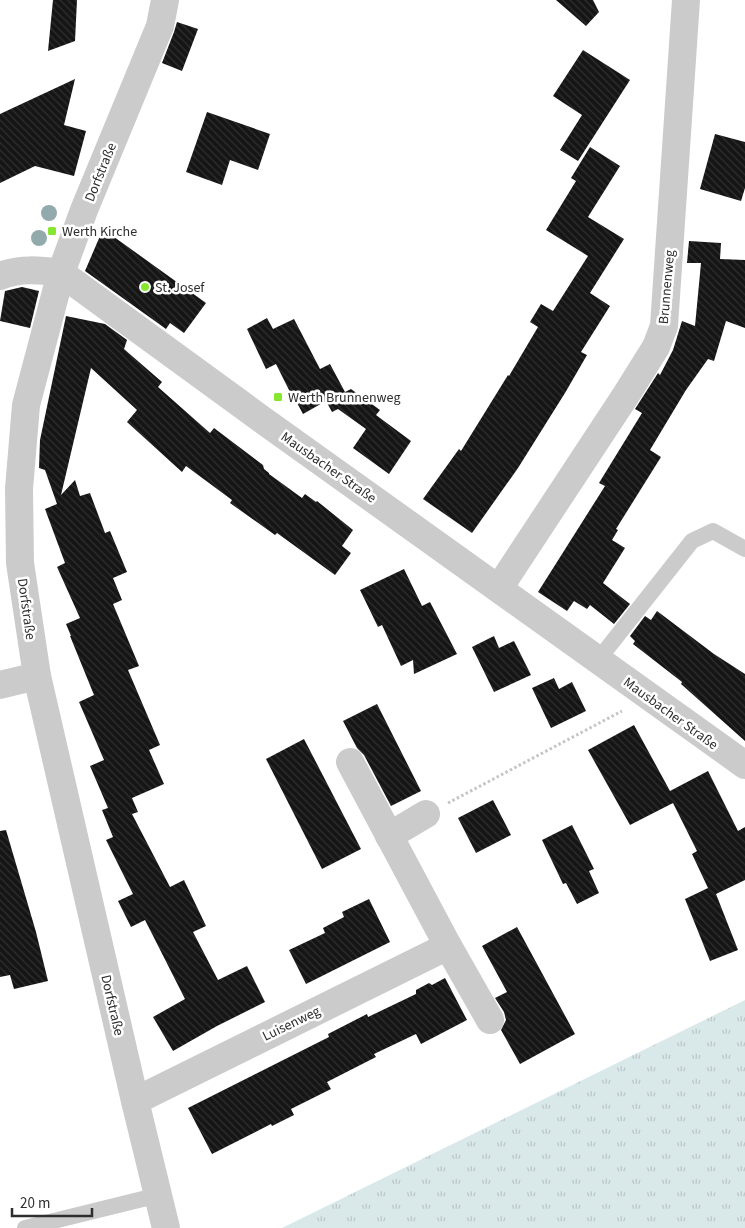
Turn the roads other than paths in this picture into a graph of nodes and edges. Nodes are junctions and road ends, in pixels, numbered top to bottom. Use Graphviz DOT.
graph roads {
  1 [pos="165,0"];
  2 [pos="686,0"];
  3 [pos="61,273"];
  4 [pos="0,276"];
  5 [pos="745,549"];
  6 [pos="499,588"];
  7 [pos="598,660"];
  8 [pos="37,676"];
  9 [pos="0,685"];
  10 [pos="350,762"];
  11 [pos="745,765"];
  12 [pos="426,814"];
  13 [pos="389,836"];
  14 [pos="448,946"];
  15 [pos="490,1020"];
  16 [pos="135,1101"];
  17 [pos="159,1195"];
  18 [pos="25,1228"];
  19 [pos="166,1228"];
  1 -- 3 [label="street, Dorfstraße"];
  2 -- 6 [label="street, Brunnenweg"];
  3 -- 4 [label="street"];
  3 -- 6 [label="street, Mausbacher Straße"];
  3 -- 8 [label="street, Dorfstraße"];
  5 -- 7 [label="lane"];
  6 -- 7 [label="street, Mausbacher Straße"];
  7 -- 11 [label="street, Mausbacher Straße"];
  8 -- 9 [label="street"];
  8 -- 16 [label="street, Dorfstraße"];
  10 -- 13 [label="street"];
  12 -- 13 [label="street"];
  13 -- 14 [label="street"];
  14 -- 15 [label="street"];
  14 -- 16 [label="street, Luisenweg"];
  16 -- 17 [label="street, Dorfstraße"];
  17 -- 18 [label="lane"];
  17 -- 19 [label="street, Dorfstraße"];
}
